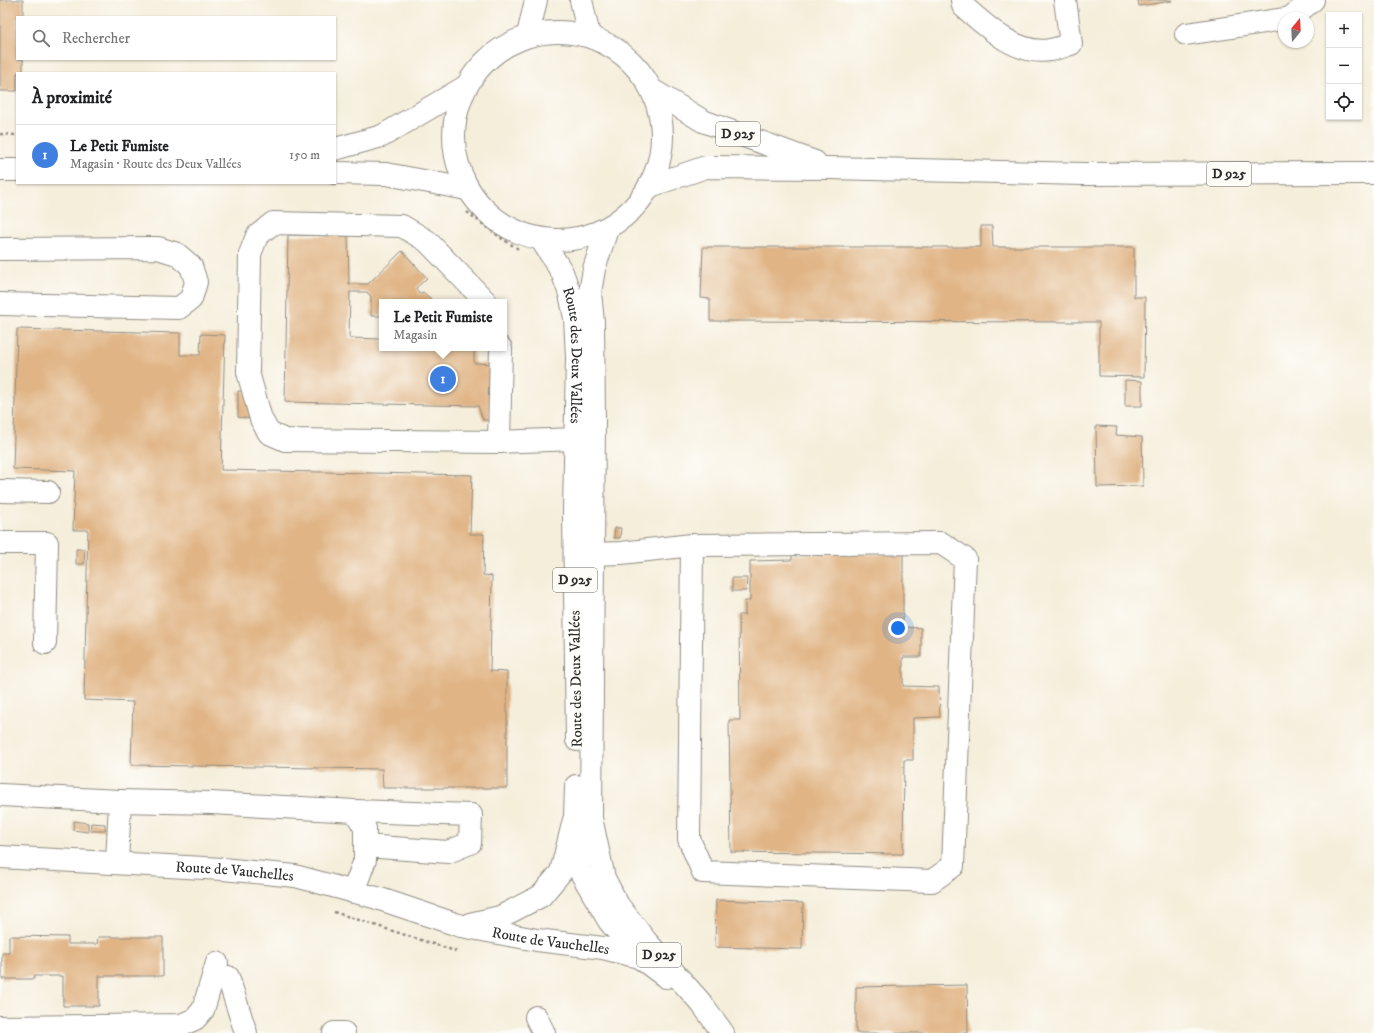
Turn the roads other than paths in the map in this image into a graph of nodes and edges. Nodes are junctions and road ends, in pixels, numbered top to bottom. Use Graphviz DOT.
graph roads {
  1 [pos="536,0"];
  2 [pos="581,0"];
  3 [pos="962,0"];
  4 [pos="1064,0"];
  5 [pos="1313,0"];
  6 [pos="1298,12"];
  7 [pos="1278,20"];
  8 [pos="1186,34"];
  9 [pos="528,35"];
  10 [pos="589,36"];
  11 [pos="465,87"];
  12 [pos="652,90"];
  13 [pos="336,148"];
  14 [pos="829,168"];
  15 [pos="0,170"];
  16 [pos="16,170"];
  17 [pos="336,173"];
  18 [pos="1374,173"];
  19 [pos="650,186"];
  20 [pos="468,189"];
  21 [pos="606,229"];
  22 [pos="541,239"];
  23 [pos="0,249"];
  24 [pos="483,299"];
  25 [pos="0,304"];
  26 [pos="501,351"];
  27 [pos="575,439"];
  28 [pos="499,442"];
  29 [pos="0,491"];
  30 [pos="48,492"];
  31 [pos="0,543"];
  32 [pos="692,545"];
  33 [pos="593,554"];
  34 [pos="45,643"];
  35 [pos="0,795"];
  36 [pos="120,801"];
  37 [pos="356,810"];
  38 [pos="575,818"];
  39 [pos="365,846"];
  40 [pos="0,857"];
  41 [pos="118,863"];
  42 [pos="353,892"];
  43 [pos="461,926"];
  44 [pos="639,957"];
  45 [pos="702,1004"];
  46 [pos="203,1010"];
  47 [pos="0,1026"];
  48 [pos="200,1033"];
  49 [pos="246,1033"];
  50 [pos="334,1033"];
  51 [pos="344,1033"];
  52 [pos="723,1033"];
  1 -- 9 [label="main road"];
  2 -- 10 [label="main road"];
  3 -- 4 [label="main road"];
  5 -- 6 [label="main road"];
  7 -- 8 [label="main road"];
  9 -- 10 [label="main road"];
  9 -- 11 [label="main road"];
  10 -- 12 [label="main road"];
  11 -- 13 [label="main road"];
  11 -- 20 [label="main road"];
  12 -- 14 [label="main road, D 925"];
  12 -- 19 [label="main road"];
  14 -- 18 [label="main road, D 925"];
  14 -- 19 [label="main road, D 925"];
  15 -- 16 [label="main road"];
  17 -- 20 [label="main road"];
  19 -- 21 [label="main road"];
  20 -- 22 [label="main road"];
  21 -- 22 [label="main road"];
  21 -- 33 [label="main road, Route des Deux Vallées / D 925"];
  22 -- 27 [label="main road, Route des Deux Vallées / D 925"];
  23 -- 25 [label="main road"];
  24 -- 28 [label="main road"];
  26 -- 28 [label="main road"];
  27 -- 28 [label="main road"];
  27 -- 38 [label="main road, Route des Deux Vallées / D 925"];
  29 -- 30 [label="main road"];
  31 -- 34 [label="main road"];
  32 -- 32 [label="main road"];
  32 -- 33 [label="main road"];
  33 -- 45 [label="main road, Route des Deux Vallées / D 925"];
  35 -- 36 [label="main road"];
  36 -- 37 [label="main road"];
  36 -- 41 [label="main road"];
  37 -- 39 [label="main road"];
  37 -- 39 [label="main road"];
  38 -- 43 [label="main road, Route de Vauchelles"];
  38 -- 44 [label="main road, Route des Deux Vallées / D 925"];
  39 -- 42 [label="main road"];
  40 -- 41 [label="main road, Route de Vauchelles"];
  41 -- 42 [label="main road, Route de Vauchelles"];
  42 -- 43 [label="main road, Route de Vauchelles"];
  43 -- 44 [label="main road, Route de Vauchelles"];
  44 -- 45 [label="main road, Route des Deux Vallées / D 925"];
  45 -- 52 [label="main road, Route des Deux Vallées / D 925"];
  46 -- 47 [label="main road"];
  46 -- 48 [label="main road"];
  46 -- 49 [label="main road"];
  50 -- 51 [label="main road"];
}
